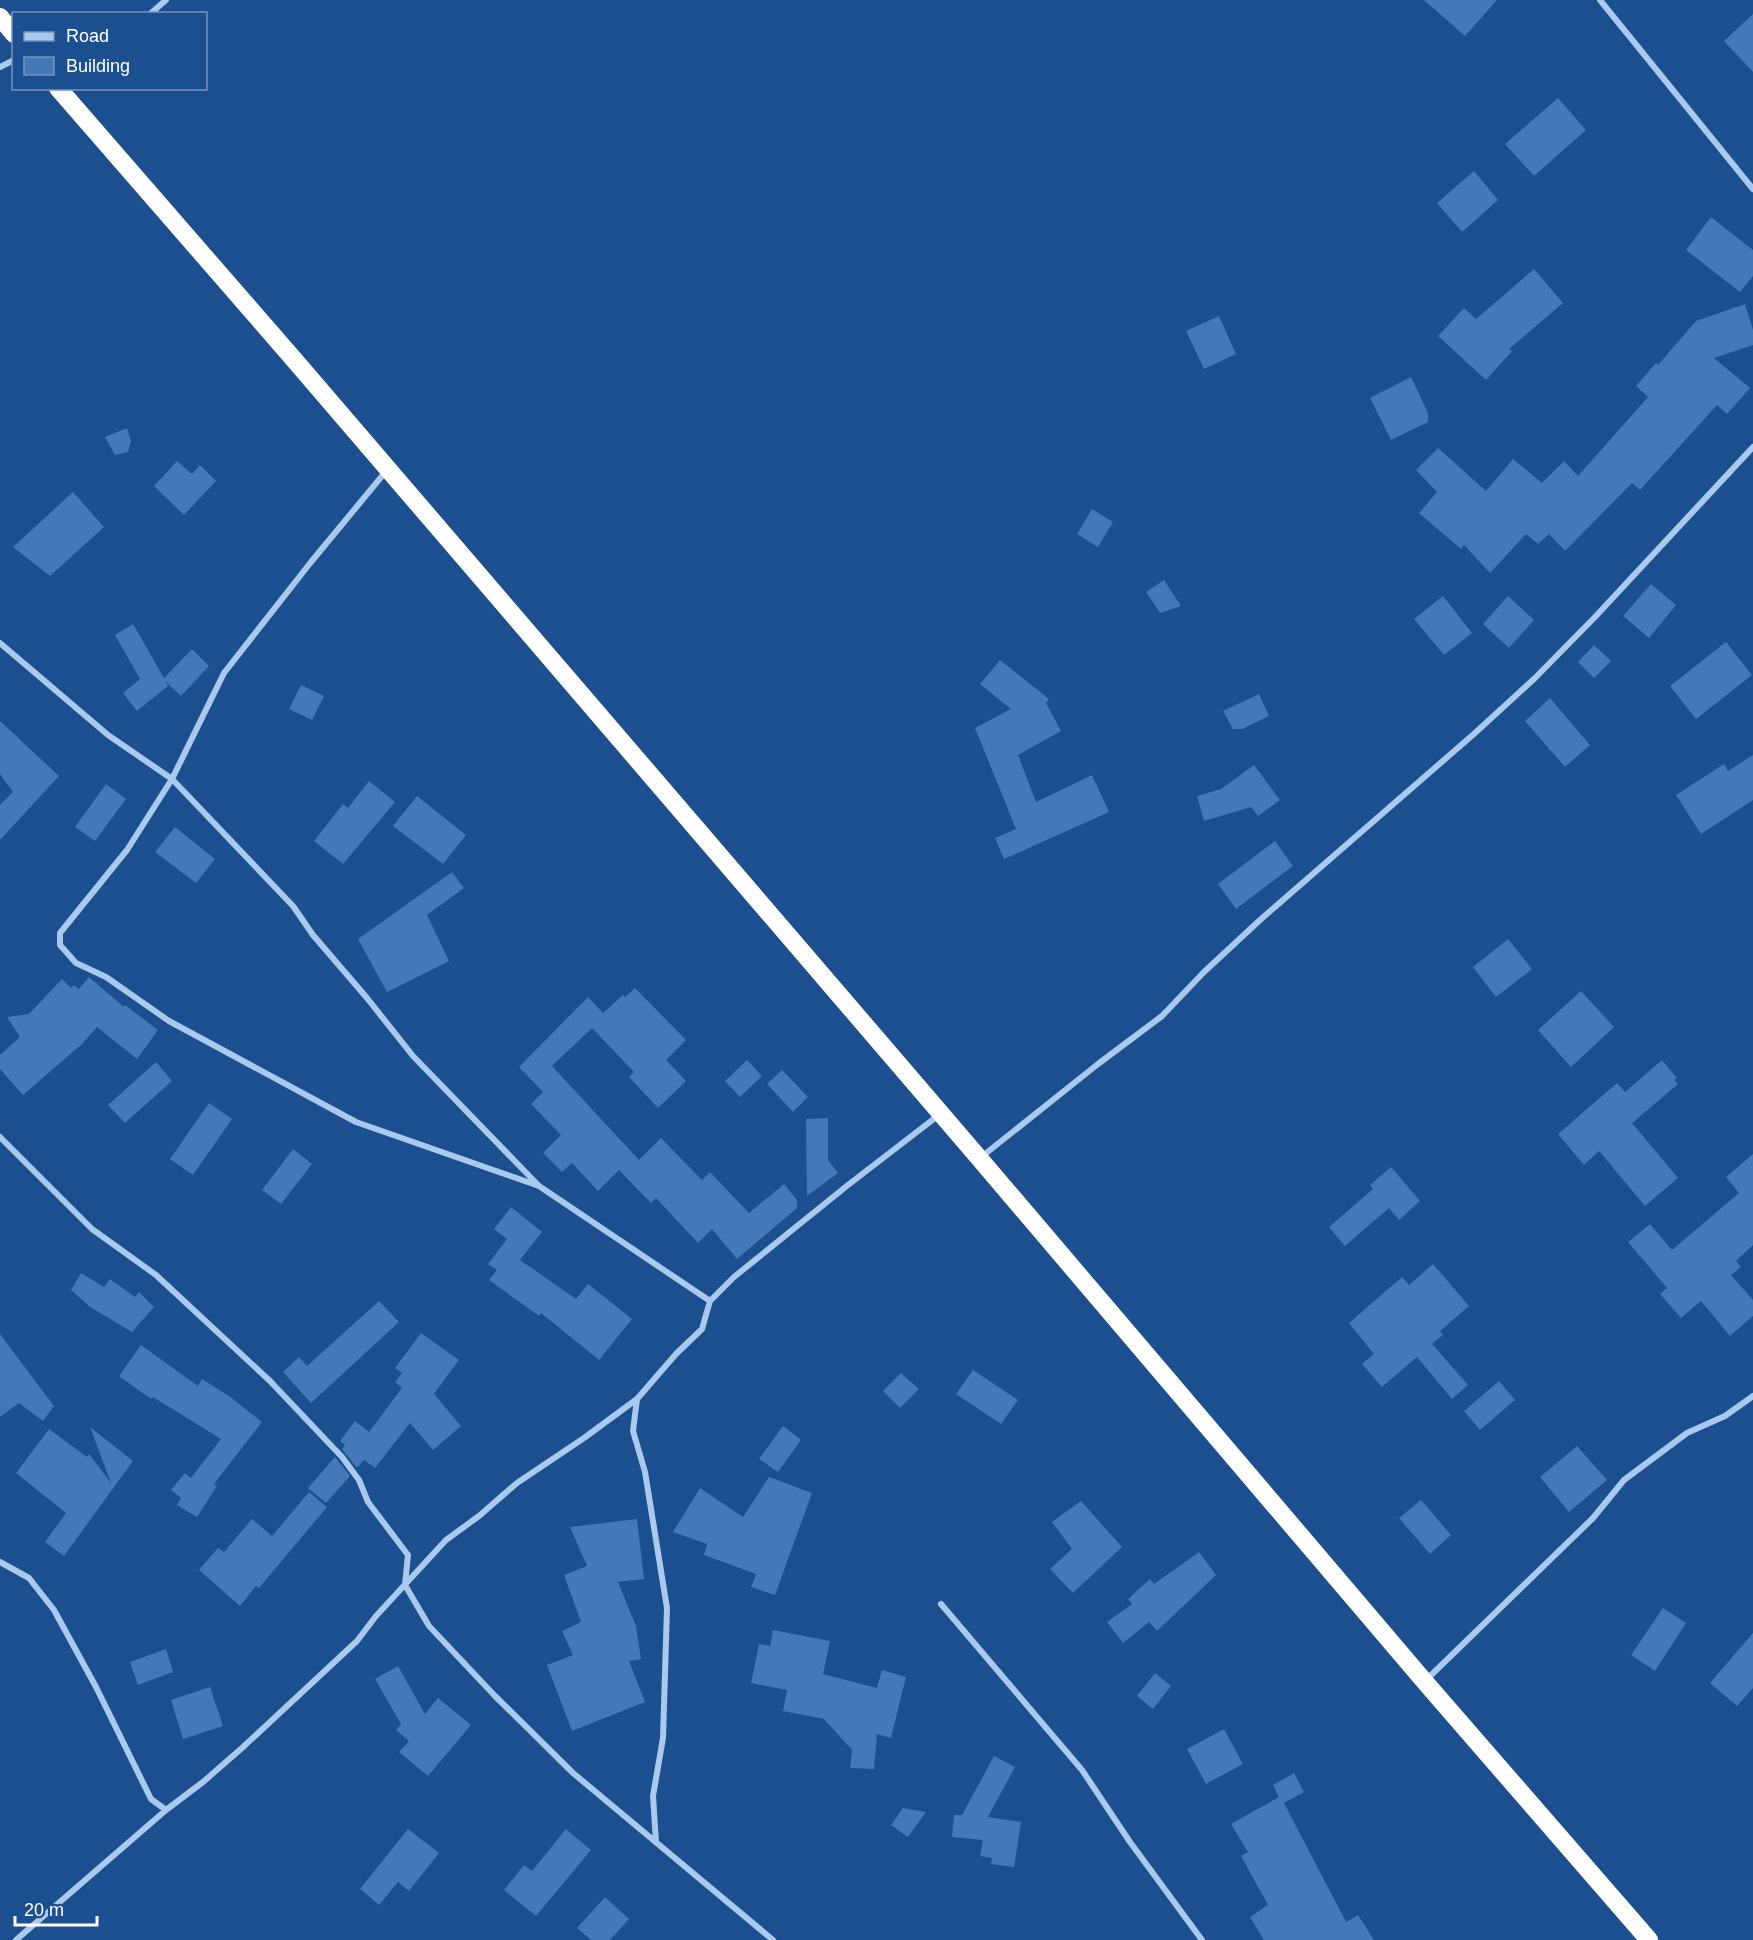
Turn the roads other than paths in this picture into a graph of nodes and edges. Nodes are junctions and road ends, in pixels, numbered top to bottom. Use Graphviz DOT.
graph roads {
  1 [pos="166,0"];
  2 [pos="1600,0"];
  3 [pos="152,12"];
  4 [pos="0,17"];
  5 [pos="12,32"];
  6 [pos="60,90"];
  7 [pos="1753,189"];
  8 [pos="1753,447"];
  9 [pos="388,470"];
  10 [pos="0,643"];
  11 [pos="172,778"];
  12 [pos="941,1114"];
  13 [pos="0,1137"];
  14 [pos="979,1158"];
  15 [pos="539,1186"];
  16 [pos="710,1301"];
  17 [pos="1753,1396"];
  18 [pos="637,1399"];
  19 [pos="0,1562"];
  20 [pos="405,1585"];
  21 [pos="941,1604"];
  22 [pos="1425,1682"];
  23 [pos="166,1810"];
  24 [pos="656,1842"];
  25 [pos="16,1940"];
  26 [pos="773,1940"];
  27 [pos="1202,1940"];
  28 [pos="1649,1940"];
  1 -- 3 [label="street"];
  2 -- 7 [label="street"];
  4 -- 5 [label="highway"];
  6 -- 9 [label="highway"];
  8 -- 14 [label="street"];
  9 -- 11 [label="street"];
  9 -- 12 [label="highway"];
  10 -- 11 [label="street"];
  11 -- 15 [label="street"];
  11 -- 15 [label="street"];
  12 -- 14 [label="highway"];
  12 -- 16 [label="street"];
  13 -- 20 [label="street"];
  14 -- 22 [label="highway"];
  15 -- 16 [label="street"];
  16 -- 18 [label="street"];
  17 -- 22 [label="street"];
  18 -- 20 [label="street"];
  18 -- 24 [label="street"];
  19 -- 23 [label="street"];
  20 -- 23 [label="street"];
  20 -- 24 [label="street"];
  21 -- 27 [label="street"];
  22 -- 28 [label="highway"];
  23 -- 25 [label="street"];
  24 -- 26 [label="street"];
}
